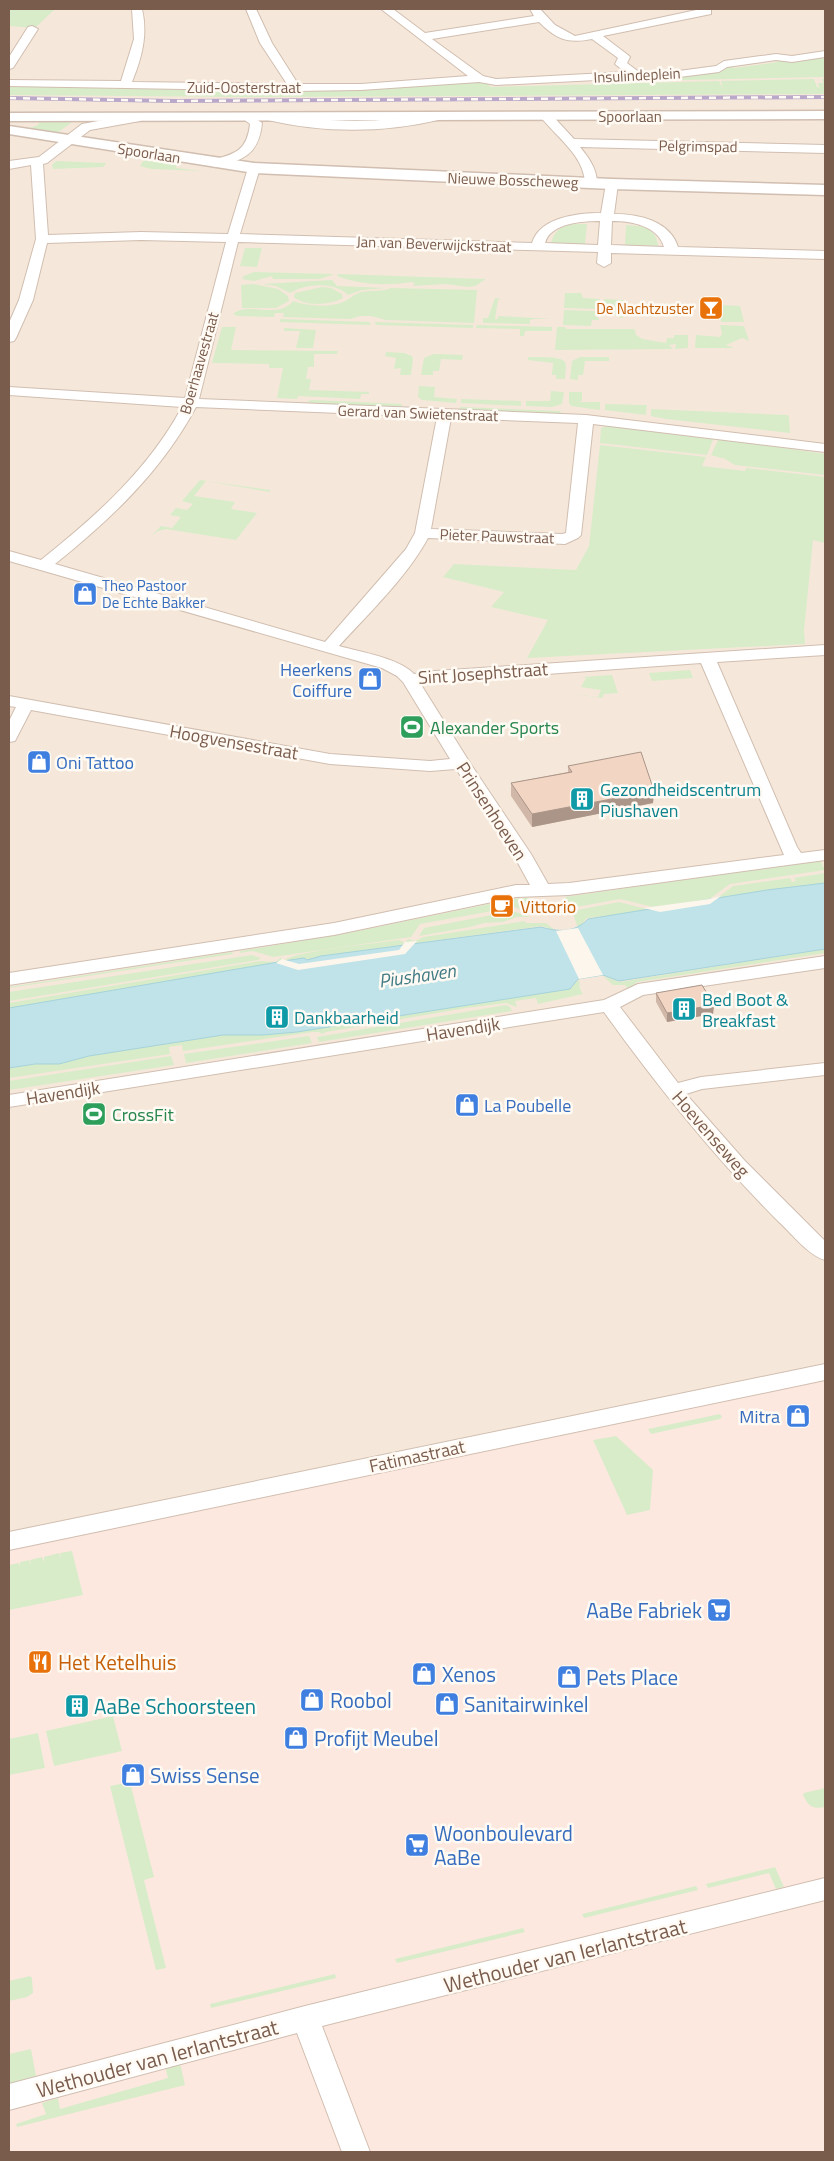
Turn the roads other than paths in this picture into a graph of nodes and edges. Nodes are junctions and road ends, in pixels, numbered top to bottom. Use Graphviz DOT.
graph roads {
  1 [pos="137,9"];
  2 [pos="251,9"];
  3 [pos="386,9"];
  4 [pos="706,9"];
  5 [pos="537,13"];
  6 [pos="32,28"];
  7 [pos="595,36"];
  8 [pos="422,38"];
  9 [pos="824,55"];
  10 [pos="9,66"];
  11 [pos="636,75"];
  12 [pos="479,79"];
  13 [pos="9,83"];
  14 [pos="125,86"];
  15 [pos="295,88"];
  16 [pos="825,115"];
  17 [pos="546,116"];
  18 [pos="247,117"];
  19 [pos="136,118"];
  20 [pos="10,126"];
  21 [pos="69,139"];
  22 [pos="571,143"];
  23 [pos="825,149"];
  24 [pos="37,162"];
  25 [pos="216,164"];
  26 [pos="9,165"];
  27 [pos="254,168"];
  28 [pos="591,183"];
  29 [pos="612,184"];
  30 [pos="820,191"];
  31 [pos="606,217"];
  32 [pos="234,238"];
  33 [pos="42,239"];
  34 [pos="538,246"];
  35 [pos="604,249"];
  36 [pos="672,250"];
  37 [pos="825,255"];
  38 [pos="604,263"];
  39 [pos="9,338"];
  40 [pos="9,391"];
  41 [pos="191,403"];
  42 [pos="445,414"];
  43 [pos="586,419"];
  44 [pos="825,448"];
  45 [pos="423,533"];
  46 [pos="9,556"];
  47 [pos="43,566"];
  48 [pos="328,648"];
  49 [pos="825,650"];
  50 [pos="706,659"];
  51 [pos="410,680"];
  52 [pos="9,701"];
  53 [pos="26,704"];
  54 [pos="9,737"];
  55 [pos="461,763"];
  56 [pos="825,856"];
  57 [pos="796,860"];
  58 [pos="544,890"];
  59 [pos="825,962"];
  60 [pos="9,979"];
  61 [pos="609,1005"];
  62 [pos="825,1069"];
  63 [pos="673,1091"];
  64 [pos="9,1101"];
  65 [pos="825,1253"];
  66 [pos="825,1372"];
  67 [pos="9,1541"];
  68 [pos="825,1889"];
  69 [pos="304,2018"];
  70 [pos="9,2097"];
  71 [pos="356,2152"];
  1 -- 14 [label="street"];
  2 -- 15 [label="street"];
  3 -- 8 [label="street"];
  4 -- 7 [label="street"];
  5 -- 7 [label="street"];
  5 -- 8 [label="street"];
  6 -- 10 [label="street"];
  7 -- 11 [label="street"];
  8 -- 12 [label="street"];
  9 -- 11 [label="street, Insulindeplein"];
  11 -- 12 [label="street, Insulindeplein"];
  12 -- 15 [label="street, Zuid-Oosterstraat"];
  13 -- 14 [label="street, Zuid-Oosterstraat"];
  14 -- 15 [label="street, Zuid-Oosterstraat"];
  16 -- 17 [label="street, Spoorlaan"];
  17 -- 18 [label="street, Spoorlaan"];
  17 -- 22 [label="street"];
  18 -- 19 [label="street, Spoorlaan"];
  18 -- 25 [label="street"];
  19 -- 20 [label="street, Spoorlaan"];
  19 -- 21 [label="street"];
  20 -- 21 [label="street, Spoorlaan"];
  21 -- 24 [label="street"];
  21 -- 25 [label="street, Spoorlaan"];
  22 -- 23 [label="street, Pelgrimspad"];
  22 -- 28 [label="street"];
  24 -- 26 [label="street"];
  24 -- 33 [label="street"];
  25 -- 27 [label="street, Nieuwe Bosscheweg"];
  27 -- 28 [label="street, Nieuwe Bosscheweg"];
  27 -- 32 [label="street, Boerhaavestraat"];
  28 -- 29 [label="street, Nieuwe Bosscheweg"];
  29 -- 30 [label="street, Nieuwe Bosscheweg"];
  29 -- 31 [label="street"];
  31 -- 34 [label="street"];
  31 -- 35 [label="street"];
  31 -- 36 [label="street"];
  32 -- 33 [label="street, Jan van Beverwijckstraat"];
  32 -- 34 [label="street, Jan van Beverwijckstraat"];
  32 -- 41 [label="street, Boerhaavestraat"];
  33 -- 39 [label="street"];
  34 -- 35 [label="street, Jan van Beverwijckstraat"];
  35 -- 36 [label="street, Jan van Beverwijckstraat"];
  35 -- 38 [label="street"];
  36 -- 37 [label="street, Jan van Beverwijckstraat"];
  40 -- 41 [label="street, Gerard van Swietenstraat"];
  41 -- 42 [label="street, Gerard van Swietenstraat"];
  41 -- 47 [label="street, Boerhaavestraat"];
  42 -- 43 [label="street, Gerard van Swietenstraat"];
  42 -- 45 [label="street"];
  43 -- 44 [label="street, Gerard van Swietenstraat"];
  43 -- 45 [label="street, Pieter Pauwstraat"];
  45 -- 48 [label="street"];
  46 -- 47 [label="street, Sint Josephstraat"];
  47 -- 48 [label="street, Sint Josephstraat"];
  48 -- 51 [label="street, Sint Josephstraat"];
  49 -- 50 [label="street, Sint Josephstraat"];
  50 -- 51 [label="street, Sint Josephstraat"];
  50 -- 57 [label="street"];
  51 -- 55 [label="street, Prinsenhoeven"];
  52 -- 53 [label="street, Hoogvensestraat"];
  53 -- 54 [label="street"];
  53 -- 55 [label="street, Hoogvensestraat"];
  55 -- 58 [label="street, Prinsenhoeven"];
  56 -- 57 [label="street"];
  57 -- 58 [label="street"];
  58 -- 60 [label="street"];
  59 -- 61 [label="street, Havendijk"];
  61 -- 63 [label="street, Hoevenseweg"];
  61 -- 64 [label="street, Havendijk"];
  62 -- 63 [label="street"];
  63 -- 65 [label="street, Hoevenseweg"];
  66 -- 67 [label="street, Fatimastraat"];
  68 -- 69 [label="street, Wethouder van Ierlantstraat"];
  69 -- 70 [label="street, Wethouder van Ierlantstraat"];
  69 -- 71 [label="street"];
}
